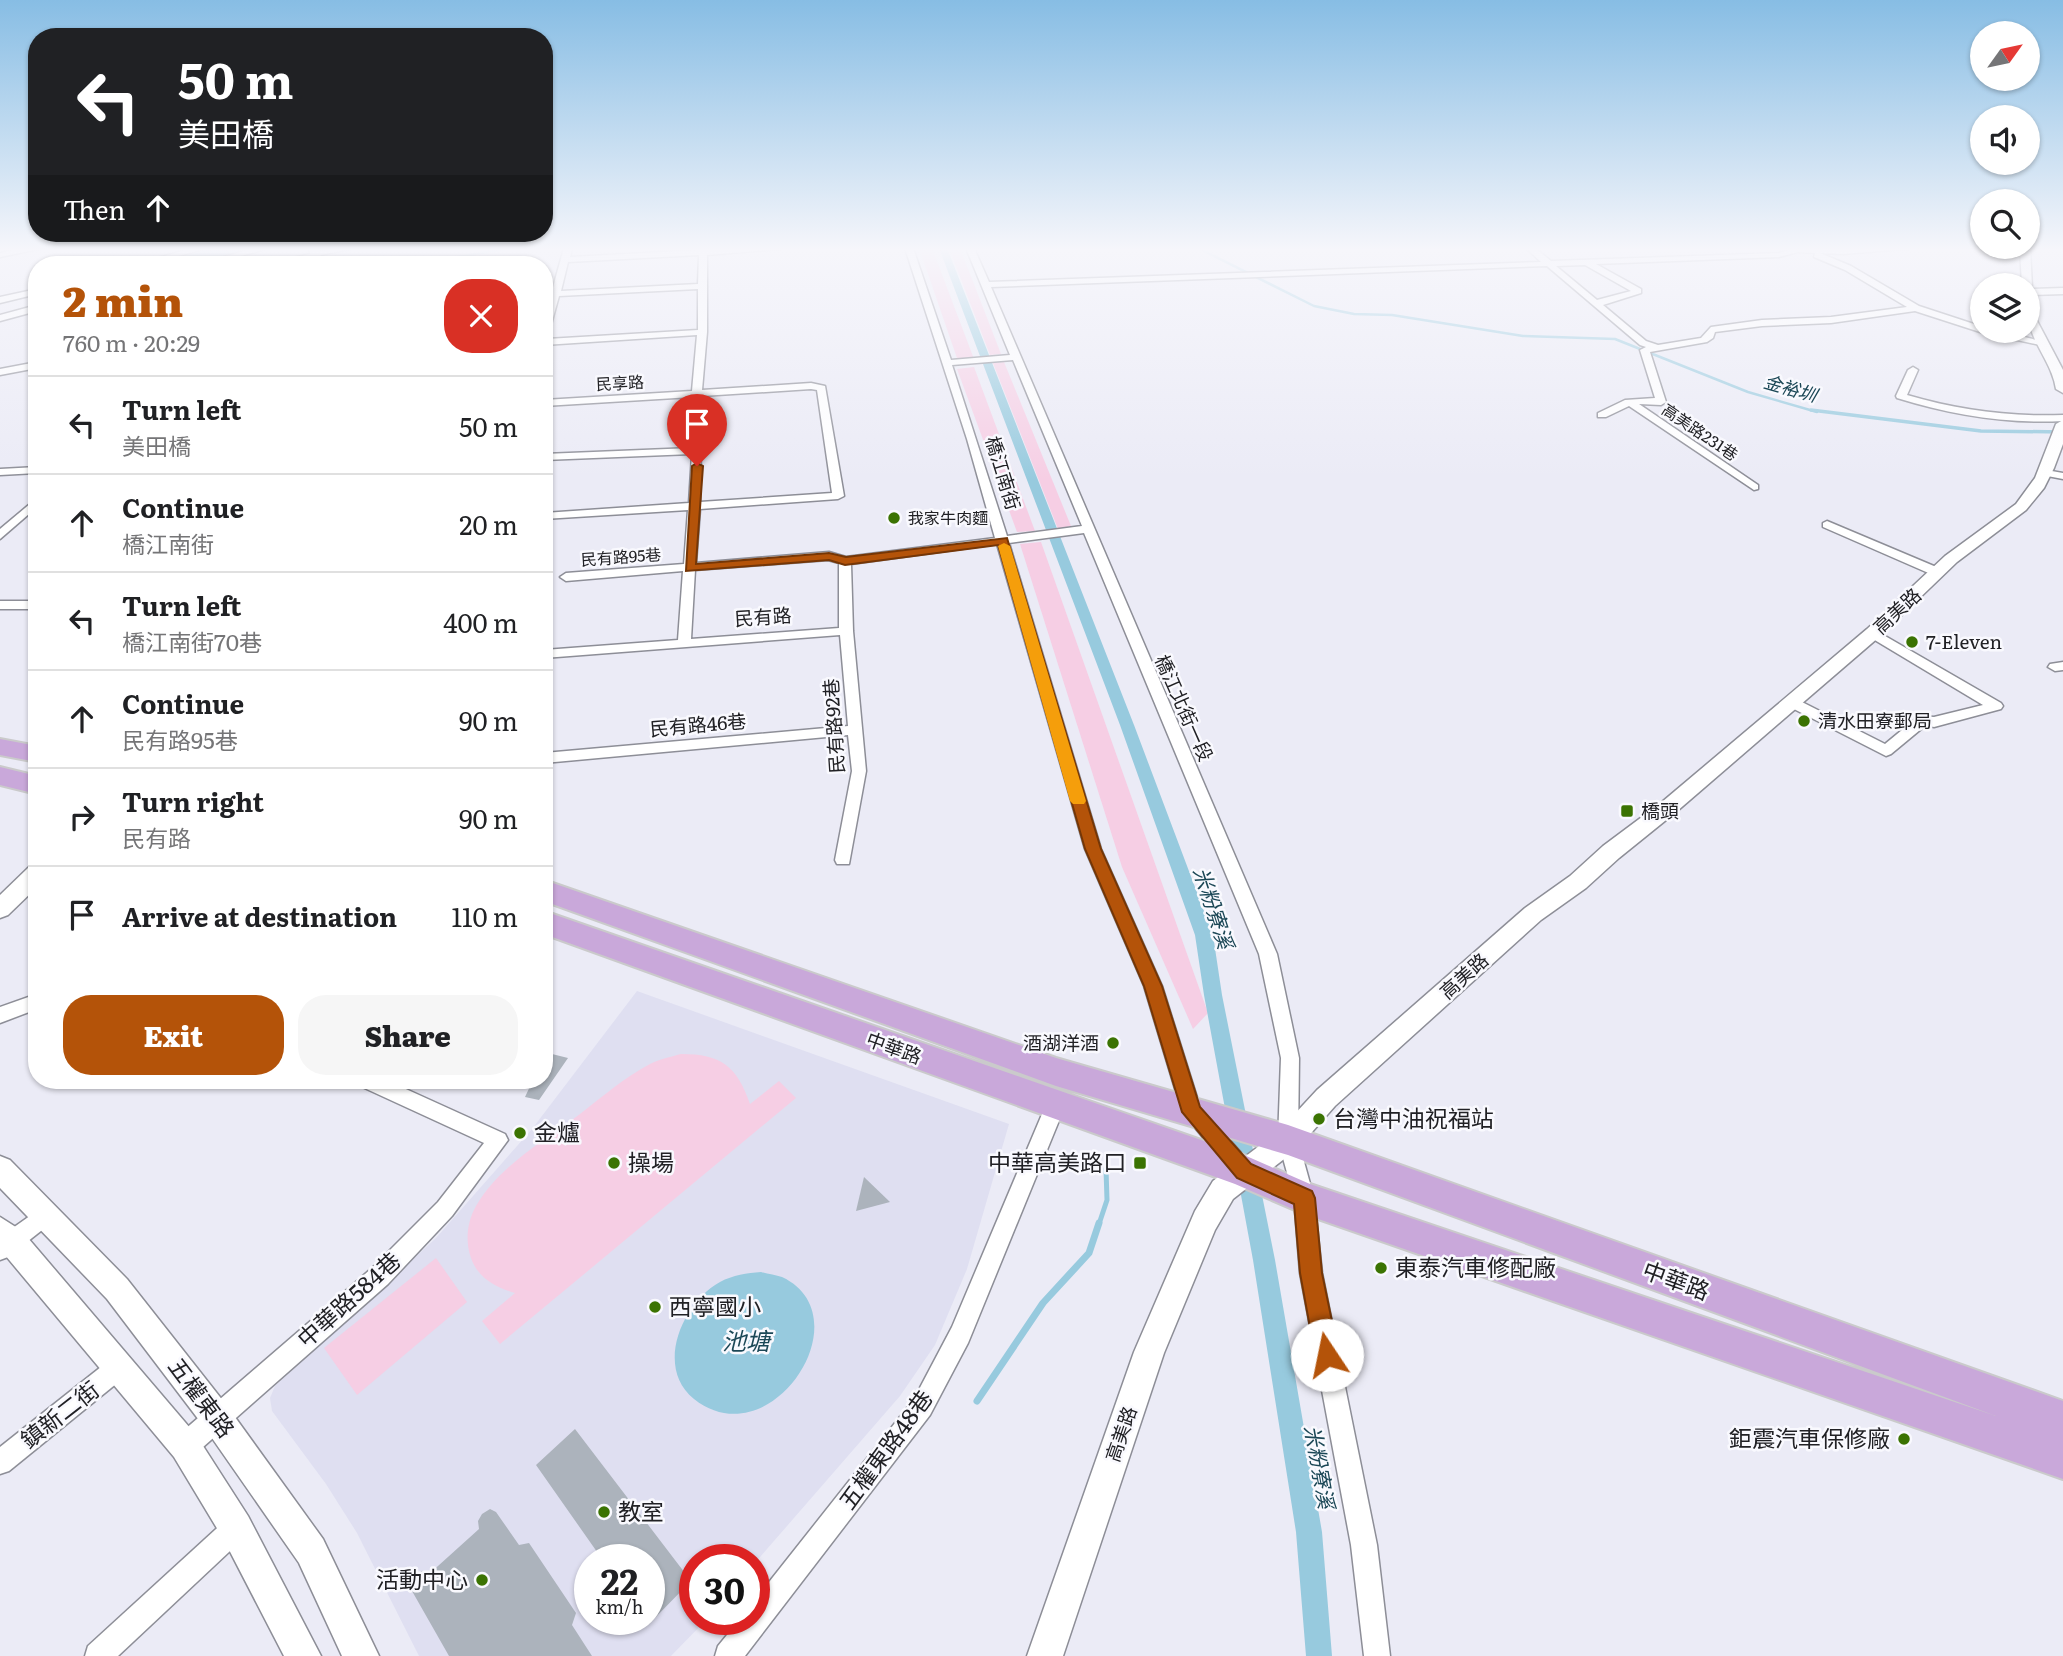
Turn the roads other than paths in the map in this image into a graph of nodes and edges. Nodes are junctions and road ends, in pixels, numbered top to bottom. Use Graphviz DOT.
graph roads {
  1 [pos="702,325"];
  2 [pos="933,325"];
  3 [pos="998,325"];
  4 [pos="1622,325"];
  5 [pos="1745,325"];
  6 [pos="702,332"];
  7 [pos="553,339"];
  8 [pos="2040,342"];
  9 [pos="1658,348"];
  10 [pos="1009,358"];
  11 [pos="945,363"];
  12 [pos="28,367"];
  13 [pos="1913,370"];
  14 [pos="0,372"];
  15 [pos="2063,388"];
  16 [pos="697,394"];
  17 [pos="553,402"];
  18 [pos="1629,402"];
  19 [pos="1602,415"];
  20 [pos="2063,418"];
  21 [pos="2063,424"];
  22 [pos="697,451"];
  23 [pos="553,457"];
  24 [pos="28,470"];
  25 [pos="0,472"];
  26 [pos="2054,475"];
  27 [pos="1754,487"];
  28 [pos="694,506"];
  29 [pos="28,509"];
  30 [pos="553,515"];
  31 [pos="1827,526"];
  32 [pos="1087,529"];
  33 [pos="0,535"];
  34 [pos="1003,540"];
  35 [pos="845,561"];
  36 [pos="690,568"];
  37 [pos="1937,572"];
  38 [pos="566,577"];
  39 [pos="0,605"];
  40 [pos="28,605"];
  41 [pos="846,631"];
  42 [pos="1873,633"];
  43 [pos="684,643"];
  44 [pos="553,653"];
  45 [pos="1793,703"];
  46 [pos="854,730"];
  47 [pos="0,747"];
  48 [pos="28,752"];
  49 [pos="553,757"];
  50 [pos="0,776"];
  51 [pos="28,783"];
  52 [pos="843,860"];
  53 [pos="28,864"];
  54 [pos="28,882"];
  55 [pos="0,889"];
  56 [pos="553,893"];
  57 [pos="0,909"];
  58 [pos="553,925"];
  59 [pos="28,1004"];
  60 [pos="0,1015"];
  61 [pos="387,1089"];
  62 [pos="1055,1106"];
  63 [pos="1192,1112"];
  64 [pos="1286,1141"];
  65 [pos="0,1169"];
  66 [pos="1233,1180"];
  67 [pos="1304,1198"];
  68 [pos="44,1216"];
  69 [pos="4,1241"];
  70 [pos="119,1367"];
  71 [pos="216,1417"];
  72 [pos="2063,1421"];
  73 [pos="185,1446"];
  74 [pos="2063,1460"];
  75 [pos="0,1462"];
  76 [pos="236,1528"];
  77 [pos="99,1656"];
  78 [pos="303,1656"];
  79 [pos="361,1656"];
  80 [pos="728,1656"];
  81 [pos="1045,1656"];
  82 [pos="1377,1656"];
  1 -- 6 [label="street"];
  2 -- 11 [label="street, 橋江南街"];
  3 -- 10 [label="street, 橋江北街一段"];
  4 -- 9 [label="street"];
  5 -- 9 [label="street"];
  6 -- 7 [label="street"];
  6 -- 16 [label="street"];
  8 -- 15 [label="street"];
  9 -- 18 [label="street, 高美路231巷"];
  10 -- 11 [label="street"];
  10 -- 32 [label="street, 橋江北街一段"];
  11 -- 34 [label="street, 橋江南街"];
  12 -- 14 [label="street"];
  13 -- 20 [label="street"];
  16 -- 17 [label="street, 民享路"];
  16 -- 22 [label="street"];
  16 -- 28 [label="street, 民享路"];
  18 -- 19 [label="street, 高美路231巷"];
  18 -- 27 [label="street, 高美路231巷"];
  21 -- 26 [label="street, 高美路"];
  22 -- 23 [label="street"];
  22 -- 28 [label="street"];
  24 -- 25 [label="street"];
  26 -- 37 [label="street, 高美路"];
  28 -- 30 [label="street"];
  28 -- 36 [label="street"];
  29 -- 33 [label="street"];
  31 -- 37 [label="street"];
  32 -- 34 [label="street, 民有路95巷"];
  32 -- 64 [label="street, 橋江北街一段"];
  34 -- 35 [label="street, 民有路95巷"];
  34 -- 63 [label="street, 橋江南街"];
  35 -- 36 [label="street, 民有路95巷"];
  35 -- 41 [label="street, 民有路92巷"];
  36 -- 38 [label="street, 民有路95巷"];
  36 -- 43 [label="street"];
  37 -- 42 [label="street, 高美路"];
  39 -- 40 [label="street"];
  41 -- 43 [label="street, 民有路"];
  41 -- 46 [label="street, 民有路92巷"];
  42 -- 45 [label="street, 高美路"];
  42 -- 45 [label="street"];
  43 -- 44 [label="street, 民有路"];
  45 -- 64 [label="street, 高美路"];
  46 -- 49 [label="street, 民有路46巷"];
  46 -- 52 [label="street, 民有路92巷"];
  47 -- 48 [label="main road"];
  50 -- 51 [label="main road"];
  53 -- 55 [label="street"];
  54 -- 57 [label="street"];
  56 -- 63 [label="main road, 中華路"];
  58 -- 62 [label="main road, 中華路"];
  59 -- 60 [label="street"];
  61 -- 71 [label="street, 中華路584巷"];
  62 -- 66 [label="main road, 中華路"];
  62 -- 80 [label="street, 五權東路48巷"];
  63 -- 64 [label="main road"];
  63 -- 66 [label="street, 橋江南街"];
  64 -- 66 [label="street, 高美路"];
  64 -- 67 [label="street, 橋江北街一段"];
  64 -- 72 [label="main road, 中華路"];
  65 -- 68 [label="street, 五權東路"];
  66 -- 67 [label="main road, 中華路"];
  66 -- 81 [label="street, 高美路"];
  67 -- 74 [label="main road, 中華路"];
  67 -- 82 [label="street"];
  68 -- 69 [label="street"];
  68 -- 71 [label="street, 五權東路"];
  69 -- 70 [label="street, 五權東路"];
  70 -- 73 [label="street, 五權東路"];
  70 -- 75 [label="street, 鎮新二街"];
  71 -- 73 [label="street, 中華路584巷"];
  71 -- 79 [label="street, 五權東路"];
  73 -- 76 [label="street, 五權東路"];
  76 -- 77 [label="street"];
  76 -- 78 [label="street, 五權東路"];
}
